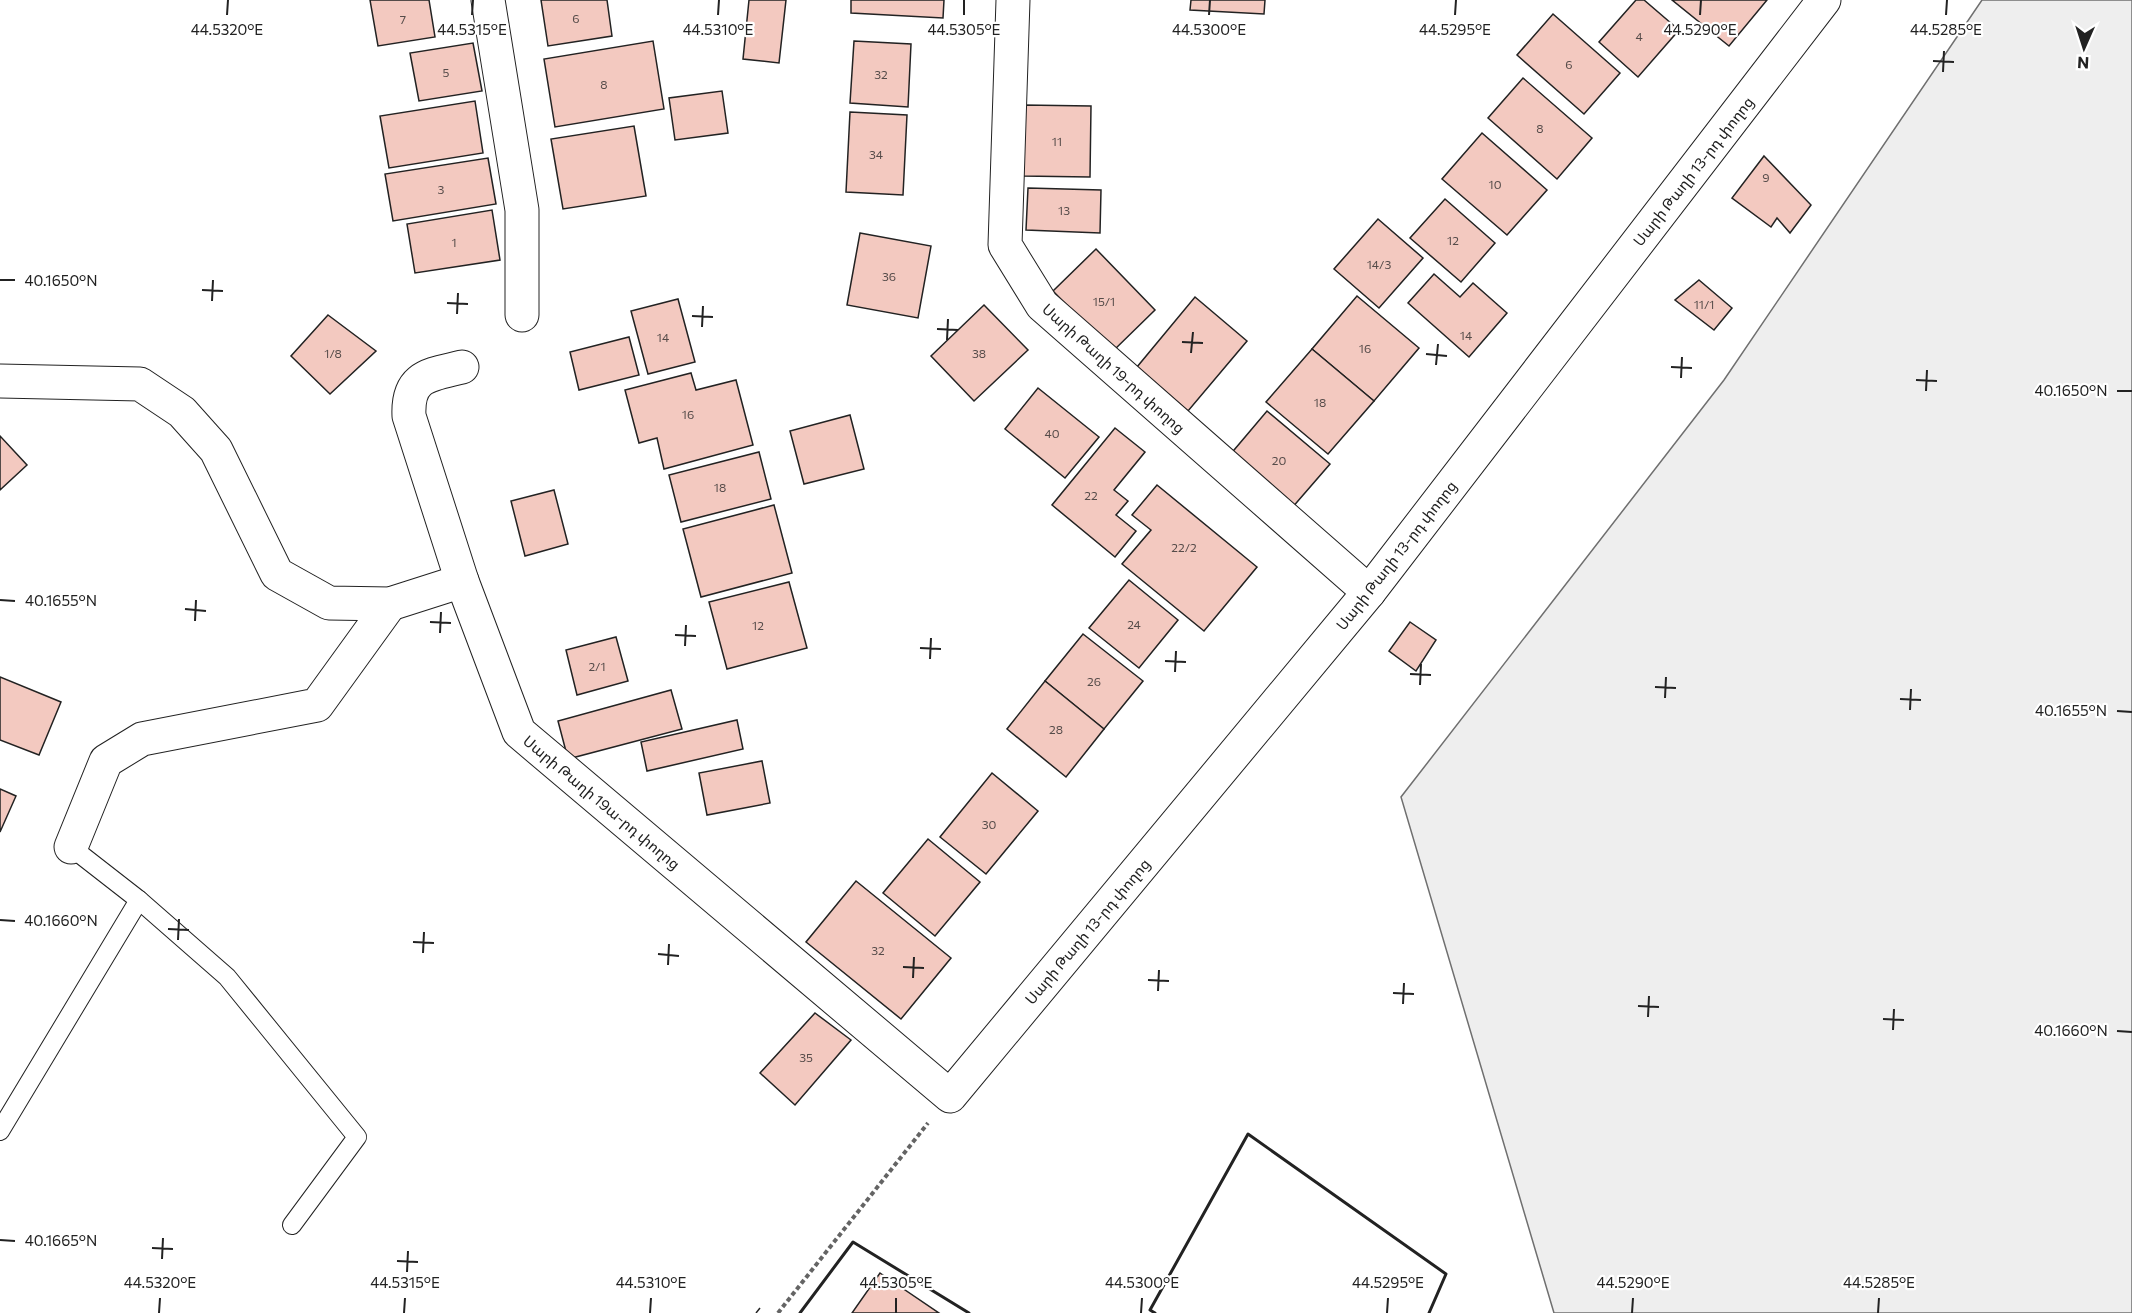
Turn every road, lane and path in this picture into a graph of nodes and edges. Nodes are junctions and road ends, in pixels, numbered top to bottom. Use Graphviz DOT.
graph roads {
  1 [pos="488,0"];
  2 [pos="1013,0"];
  3 [pos="1824,0"];
  4 [pos="522,315"];
  5 [pos="462,367"];
  6 [pos="0,381"];
  7 [pos="462,581"];
  8 [pos="1369,592"];
  9 [pos="390,604"];
  10 [pos="71,847"];
  11 [pos="139,900"];
  12 [pos="950,1096"];
  13 [pos="0,1131"];
  14 [pos="292,1225"];
  15 [pos="778,1313"];
  1 -- 4 [label="street"];
  2 -- 8 [label="street, Սարի Թաղի 19-րդ փողոց"];
  3 -- 8 [label="street, Սարի Թաղի 13-րդ փողոց"];
  5 -- 7 [label="street, Սարի Թաղի 19ա-րդ փողոց"];
  6 -- 9 [label="street"];
  7 -- 9 [label="street"];
  7 -- 12 [label="street, Սարի Թաղի 19ա-րդ փողոց"];
  8 -- 12 [label="street, Սարի Թաղի 13-րդ փողոց"];
  9 -- 10 [label="street"];
  10 -- 11 [label="lane"];
  11 -- 13 [label="lane"];
  11 -- 14 [label="lane"];
  12 -- 15 [label="path"];
}
